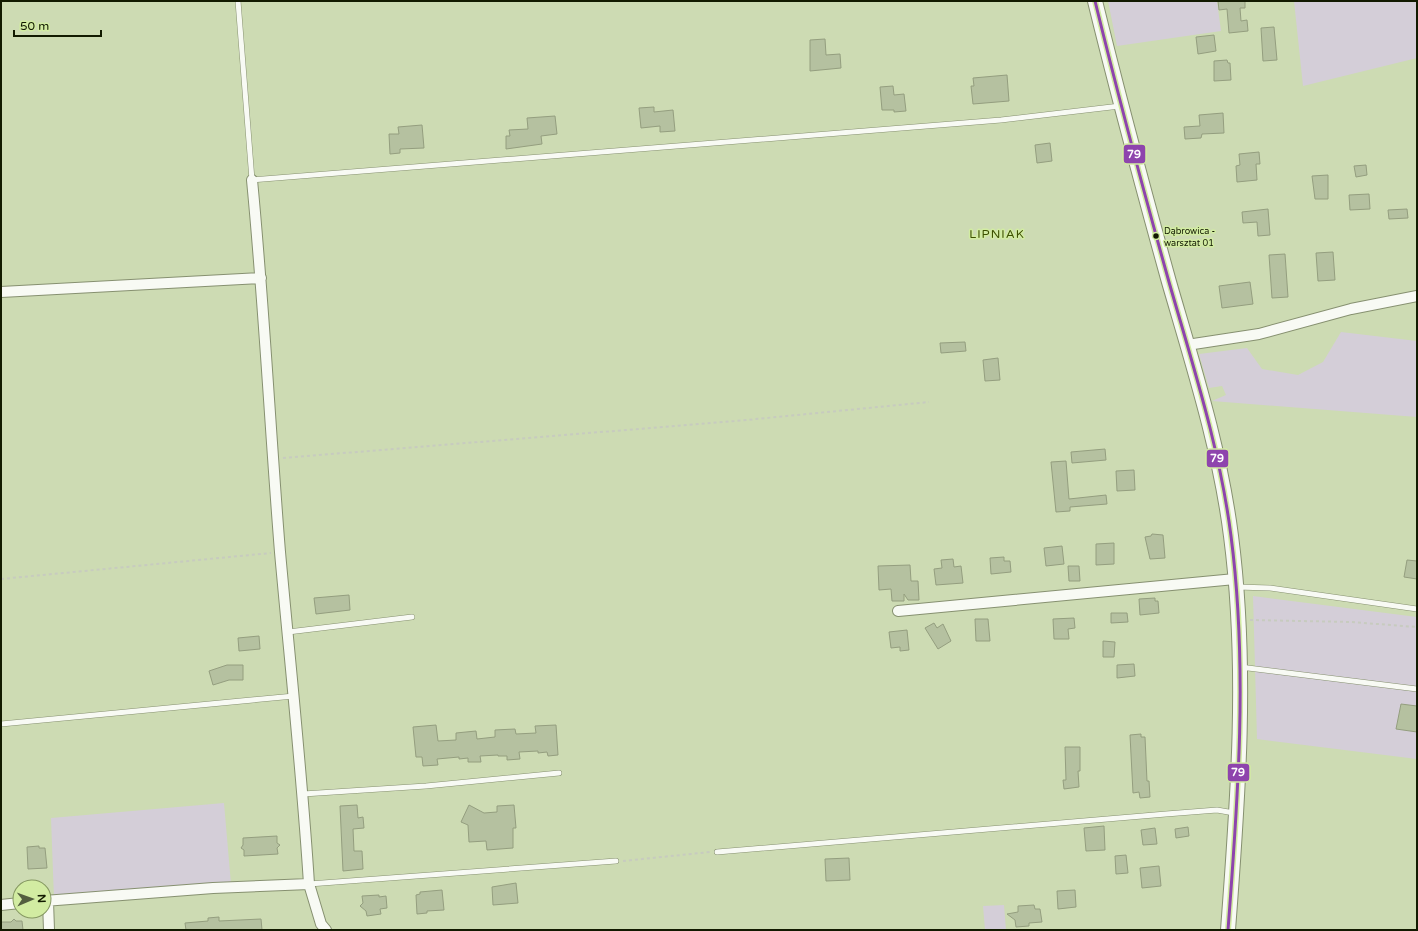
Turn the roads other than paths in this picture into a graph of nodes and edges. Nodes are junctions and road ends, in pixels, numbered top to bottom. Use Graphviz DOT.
graph roads {
  1 [pos="238,1"];
  2 [pos="1095,1"];
  3 [pos="1122,105"];
  4 [pos="252,180"];
  5 [pos="261,278"];
  6 [pos="1,292"];
  7 [pos="1417,296"];
  8 [pos="1187,345"];
  9 [pos="1236,583"];
  10 [pos="1417,609"];
  11 [pos="898,611"];
  12 [pos="412,618"];
  13 [pos="288,632"];
  14 [pos="1239,667"];
  15 [pos="1417,689"];
  16 [pos="294,696"];
  17 [pos="1,724"];
  18 [pos="559,773"];
  19 [pos="303,794"];
  20 [pos="1237,813"];
  21 [pos="717,852"];
  22 [pos="616,861"];
  23 [pos="309,884"];
  24 [pos="52,901"];
  25 [pos="12,904"];
  26 [pos="1,905"];
  27 [pos="48,919"];
  28 [pos="49,930"];
  29 [pos="326,930"];
  30 [pos="1228,930"];
  1 -- 4 [label="lane"];
  2 -- 3 [label="street"];
  3 -- 4 [label="lane"];
  3 -- 8 [label="street"];
  4 -- 5 [label="street"];
  5 -- 6 [label="street"];
  5 -- 13 [label="street"];
  7 -- 8 [label="street"];
  8 -- 9 [label="street"];
  9 -- 10 [label="lane"];
  9 -- 11 [label="street"];
  9 -- 14 [label="street"];
  12 -- 13 [label="lane"];
  13 -- 16 [label="street"];
  14 -- 15 [label="lane"];
  14 -- 20 [label="street"];
  16 -- 17 [label="lane"];
  16 -- 19 [label="street"];
  18 -- 19 [label="lane"];
  19 -- 23 [label="street"];
  20 -- 21 [label="lane"];
  20 -- 30 [label="street"];
  22 -- 23 [label="lane"];
  23 -- 24 [label="street"];
  23 -- 29 [label="street"];
  25 -- 26 [label="street"];
  27 -- 28 [label="street"];
}
